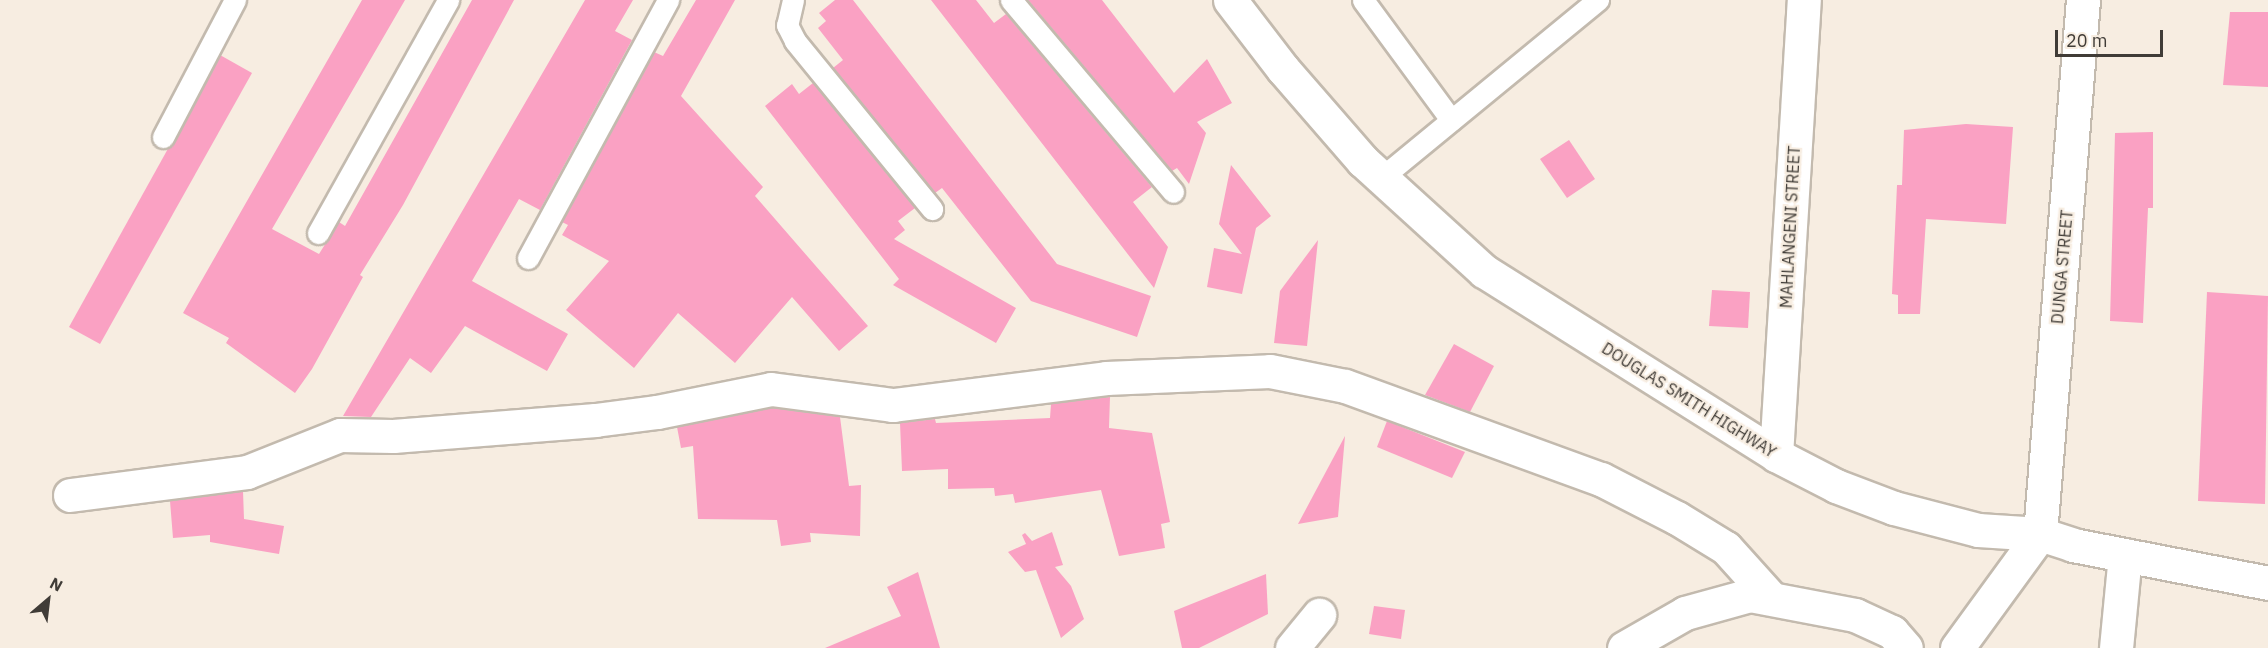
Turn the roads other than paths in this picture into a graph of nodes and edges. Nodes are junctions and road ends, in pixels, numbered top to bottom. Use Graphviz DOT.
graph roads {
  1 [pos="235,0"];
  2 [pos="448,0"];
  3 [pos="668,0"];
  4 [pos="793,0"];
  5 [pos="1011,0"];
  6 [pos="1230,0"];
  7 [pos="1364,0"];
  8 [pos="1598,0"];
  9 [pos="1804,0"];
  10 [pos="2084,0"];
  11 [pos="1451,120"];
  12 [pos="163,137"];
  13 [pos="1381,178"];
  14 [pos="1173,192"];
  15 [pos="932,209"];
  16 [pos="318,233"];
  17 [pos="528,258"];
  18 [pos="1776,455"];
  19 [pos="70,495"];
  20 [pos="2040,534"];
  21 [pos="2125,555"];
  22 [pos="2268,583"];
  23 [pos="1771,598"];
  24 [pos="1319,615"];
  25 [pos="1292,648"];
  26 [pos="1624,648"];
  27 [pos="1906,648"];
  28 [pos="1957,648"];
  29 [pos="2116,648"];
  1 -- 12 [label="lane"];
  2 -- 16 [label="lane"];
  3 -- 17 [label="lane"];
  4 -- 15 [label="lane"];
  5 -- 14 [label="lane"];
  6 -- 13 [label="street, DOUGLAS SMITH HIGHWAY"];
  7 -- 11 [label="lane"];
  8 -- 11 [label="lane"];
  9 -- 18 [label="street, MAHLANGENI STREET"];
  10 -- 20 [label="street, DUNGA STREET"];
  11 -- 13 [label="lane"];
  13 -- 18 [label="street, DOUGLAS SMITH HIGHWAY"];
  18 -- 20 [label="street, DOUGLAS SMITH HIGHWAY"];
  19 -- 23 [label="street"];
  20 -- 21 [label="street, DOUGLAS SMITH HIGHWAY"];
  20 -- 28 [label="street"];
  21 -- 22 [label="street, DOUGLAS SMITH HIGHWAY"];
  21 -- 29 [label="street"];
  23 -- 26 [label="street"];
  23 -- 27 [label="street"];
  24 -- 25 [label="street"];
}
